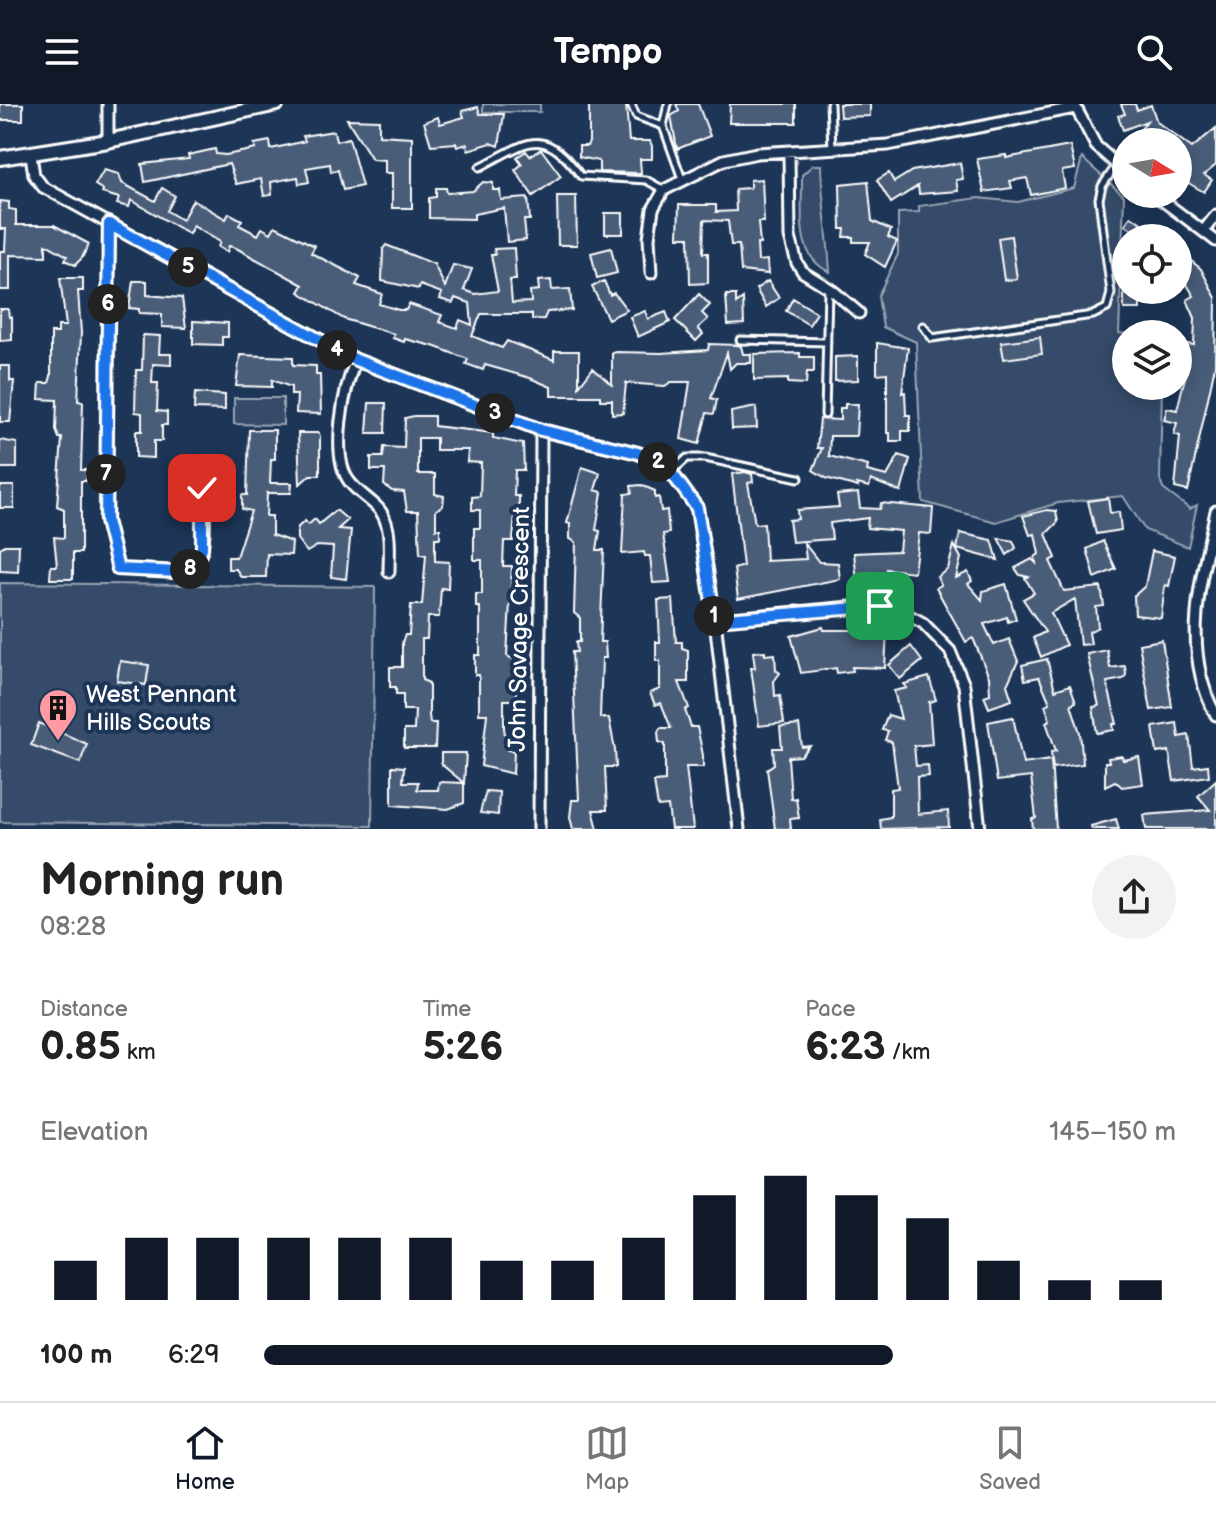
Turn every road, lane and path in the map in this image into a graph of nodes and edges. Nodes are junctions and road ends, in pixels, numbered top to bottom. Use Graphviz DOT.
graph roads {
  1 [pos="108,104"];
  2 [pos="277,104"];
  3 [pos="631,104"];
  4 [pos="668,104"];
  5 [pos="830,104"];
  6 [pos="1074,106"];
  7 [pos="663,126"];
  8 [pos="108,141"];
  9 [pos="832,149"];
  10 [pos="789,152"];
  11 [pos="31,155"];
  12 [pos="0,158"];
  13 [pos="1112,160"];
  14 [pos="480,167"];
  15 [pos="1112,172"];
  16 [pos="682,179"];
  17 [pos="664,190"];
  18 [pos="1174,208"];
  19 [pos="1216,215"];
  20 [pos="109,224"];
  21 [pos="1205,229"];
  22 [pos="1216,241"];
  23 [pos="651,273"];
  24 [pos="828,287"];
  25 [pos="859,313"];
  26 [pos="923,326"];
  27 [pos="740,340"];
  28 [pos="827,342"];
  29 [pos="356,360"];
  30 [pos="825,415"];
  31 [pos="541,430"];
  32 [pos="210,462"];
  33 [pos="671,472"];
  34 [pos="799,478"];
  35 [pos="1216,511"];
  36 [pos="389,572"];
  37 [pos="715,620"];
  38 [pos="1216,715"];
  39 [pos="539,829"];
  40 [pos="739,829"];
  41 [pos="980,829"];
  1 -- 8 [label="street"];
  2 -- 8 [label="main road"];
  3 -- 7 [label="lane"];
  4 -- 7 [label="lane"];
  5 -- 9 [label="lane"];
  6 -- 9 [label="street"];
  6 -- 13 [label="street"];
  7 -- 16 [label="lane"];
  8 -- 11 [label="main road"];
  9 -- 10 [label="street"];
  10 -- 16 [label="street"];
  10 -- 24 [label="street"];
  11 -- 12 [label="main road"];
  11 -- 20 [label="street"];
  14 -- 17 [label="lane"];
  15 -- 26 [label="lane"];
  16 -- 17 [label="street"];
  17 -- 23 [label="street"];
  18 -- 21 [label="street"];
  19 -- 21 [label="street"];
  20 -- 29 [label="street"];
  20 -- 32 [label="street"];
  21 -- 22 [label="street"];
  24 -- 25 [label="street"];
  24 -- 28 [label="lane"];
  27 -- 28 [label="lane"];
  28 -- 30 [label="lane"];
  29 -- 31 [label="street"];
  29 -- 36 [label="street"];
  31 -- 33 [label="street"];
  31 -- 39 [label="street, John Savage Crescent"];
  33 -- 34 [label="lane"];
  33 -- 37 [label="street"];
  35 -- 38 [label="street"];
  37 -- 40 [label="street"];
  37 -- 41 [label="street"];
}
